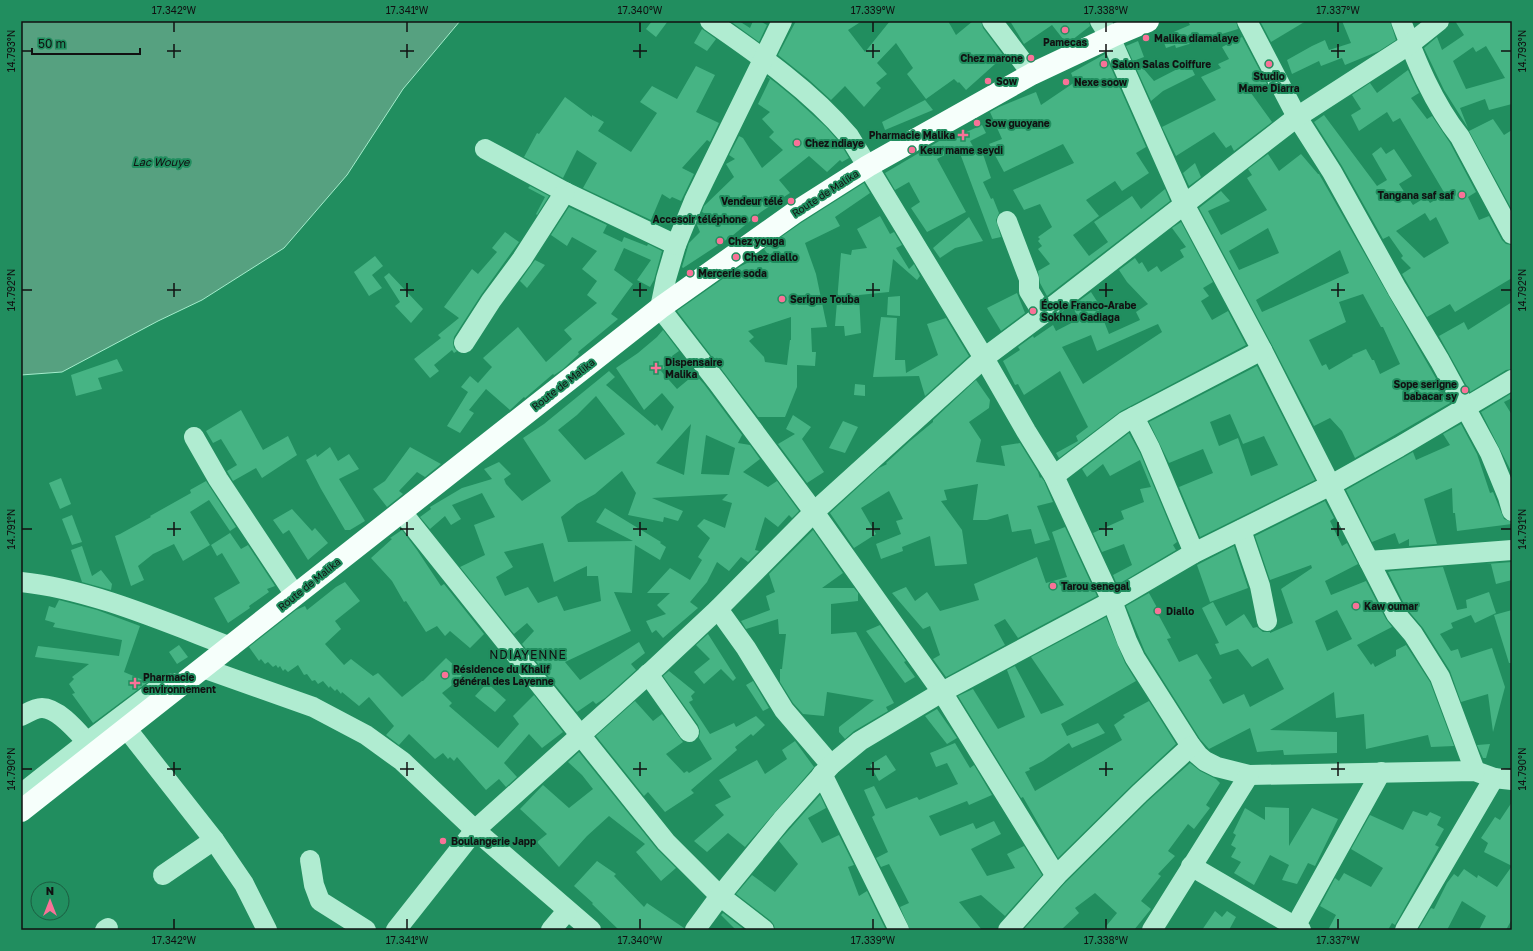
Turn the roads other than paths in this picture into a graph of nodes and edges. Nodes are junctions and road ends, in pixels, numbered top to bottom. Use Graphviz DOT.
graph roads {
  1 [pos="710,21"];
  2 [pos="782,21"];
  3 [pos="992,21"];
  4 [pos="1148,21"];
  5 [pos="1248,21"];
  6 [pos="1401,21"];
  7 [pos="1439,21"];
  8 [pos="1105,29"];
  9 [pos="1410,44"];
  10 [pos="764,59"];
  11 [pos="1032,74"];
  12 [pos="1297,117"];
  13 [pos="485,149"];
  14 [pos="868,166"];
  15 [pos="565,192"];
  16 [pos="1184,204"];
  17 [pos="1007,221"];
  18 [pos="1512,234"];
  19 [pos="676,245"];
  20 [pos="660,308"];
  21 [pos="1043,314"];
  22 [pos="464,343"];
  23 [pos="1262,350"];
  24 [pos="984,358"];
  25 [pos="1512,380"];
  26 [pos="1465,408"];
  27 [pos="1134,417"];
  28 [pos="194,437"];
  29 [pos="1054,476"];
  30 [pos="1331,485"];
  31 [pos="401,511"];
  32 [pos="1512,511"];
  33 [pos="814,512"];
  34 [pos="1241,530"];
  35 [pos="1512,550"];
  36 [pos="1194,553"];
  37 [pos="1369,560"];
  38 [pos="21,582"];
  39 [pos="295,595"];
  40 [pos="1112,601"];
  41 [pos="718,609"];
  42 [pos="1267,621"];
  43 [pos="231,647"];
  44 [pos="203,668"];
  45 [pos="648,674"];
  46 [pos="182,684"];
  47 [pos="942,692"];
  48 [pos="21,716"];
  49 [pos="126,728"];
  50 [pos="689,732"];
  51 [pos="580,735"];
  52 [pos="87,742"];
  53 [pos="1191,746"];
  54 [pos="827,769"];
  55 [pos="1475,771"];
  56 [pos="1381,772"];
  57 [pos="1249,775"];
  58 [pos="1503,779"];
  59 [pos="21,794"];
  60 [pos="21,810"];
  61 [pos="475,830"];
  62 [pos="214,840"];
  63 [pos="310,860"];
  64 [pos="1191,866"];
  65 [pos="163,875"];
  66 [pos="1056,876"];
  67 [pos="720,896"];
  68 [pos="567,911"];
  69 [pos="1298,928"];
  70 [pos="267,930"];
  71 [pos="366,930"];
  72 [pos="396,930"];
  73 [pos="551,930"];
  74 [pos="591,930"];
  75 [pos="695,930"];
  76 [pos="764,930"];
  77 [pos="899,930"];
  78 [pos="1008,930"];
  79 [pos="1152,930"];
  80 [pos="1405,930"];
  1 -- 10 [label="street"];
  2 -- 10 [label="street"];
  3 -- 11 [label="street"];
  4 -- 8 [label="main road, Route de Malika"];
  5 -- 12 [label="street"];
  6 -- 9 [label="street"];
  7 -- 9 [label="street"];
  8 -- 11 [label="main road, Route de Malika"];
  8 -- 16 [label="street"];
  9 -- 12 [label="street"];
  9 -- 18 [label="street"];
  10 -- 14 [label="street"];
  10 -- 19 [label="street"];
  11 -- 14 [label="main road, Route de Malika"];
  12 -- 16 [label="street"];
  12 -- 26 [label="street"];
  13 -- 15 [label="street"];
  14 -- 20 [label="main road, Route de Malika"];
  14 -- 24 [label="street"];
  15 -- 19 [label="street"];
  15 -- 22 [label="street"];
  16 -- 21 [label="street"];
  16 -- 23 [label="street"];
  17 -- 21 [label="street"];
  19 -- 20 [label="street"];
  20 -- 31 [label="main road, Route de Malika"];
  20 -- 33 [label="street"];
  21 -- 24 [label="street"];
  23 -- 27 [label="street"];
  23 -- 30 [label="street"];
  24 -- 29 [label="street"];
  24 -- 33 [label="street"];
  25 -- 26 [label="street"];
  26 -- 30 [label="street"];
  26 -- 32 [label="street"];
  27 -- 29 [label="street"];
  27 -- 36 [label="street"];
  28 -- 39 [label="street"];
  29 -- 40 [label="street"];
  30 -- 34 [label="street"];
  30 -- 37 [label="street"];
  31 -- 39 [label="main road, Route de Malika"];
  31 -- 51 [label="street"];
  33 -- 41 [label="street"];
  33 -- 47 [label="street"];
  34 -- 36 [label="street"];
  34 -- 42 [label="street"];
  35 -- 37 [label="street"];
  36 -- 40 [label="street"];
  37 -- 55 [label="street"];
  38 -- 43 [label="street"];
  39 -- 43 [label="main road, Route de Malika"];
  40 -- 47 [label="street"];
  40 -- 53 [label="street"];
  41 -- 45 [label="street"];
  41 -- 54 [label="street"];
  43 -- 44 [label="main road, Route de Malika"];
  44 -- 46 [label="main road, Route de Malika"];
  44 -- 61 [label="street"];
  45 -- 50 [label="street"];
  45 -- 51 [label="street"];
  46 -- 49 [label="main road, Route de Malika"];
  46 -- 52 [label="street"];
  47 -- 54 [label="street"];
  47 -- 66 [label="street"];
  48 -- 52 [label="street"];
  49 -- 60 [label="main road, Route de Malika"];
  49 -- 62 [label="street"];
  51 -- 61 [label="street"];
  51 -- 67 [label="street"];
  52 -- 59 [label="street"];
  53 -- 57 [label="street"];
  53 -- 66 [label="street"];
  54 -- 67 [label="street"];
  54 -- 77 [label="street"];
  55 -- 56 [label="street"];
  55 -- 58 [label="street"];
  56 -- 57 [label="street"];
  56 -- 69 [label="street"];
  57 -- 64 [label="street"];
  58 -- 80 [label="street"];
  61 -- 68 [label="street"];
  61 -- 72 [label="street"];
  62 -- 65 [label="street"];
  62 -- 70 [label="street"];
  63 -- 71 [label="street"];
  64 -- 69 [label="street"];
  64 -- 79 [label="street"];
  66 -- 78 [label="street"];
  67 -- 75 [label="street"];
  67 -- 76 [label="street"];
  68 -- 73 [label="street"];
  68 -- 74 [label="street"];
}
